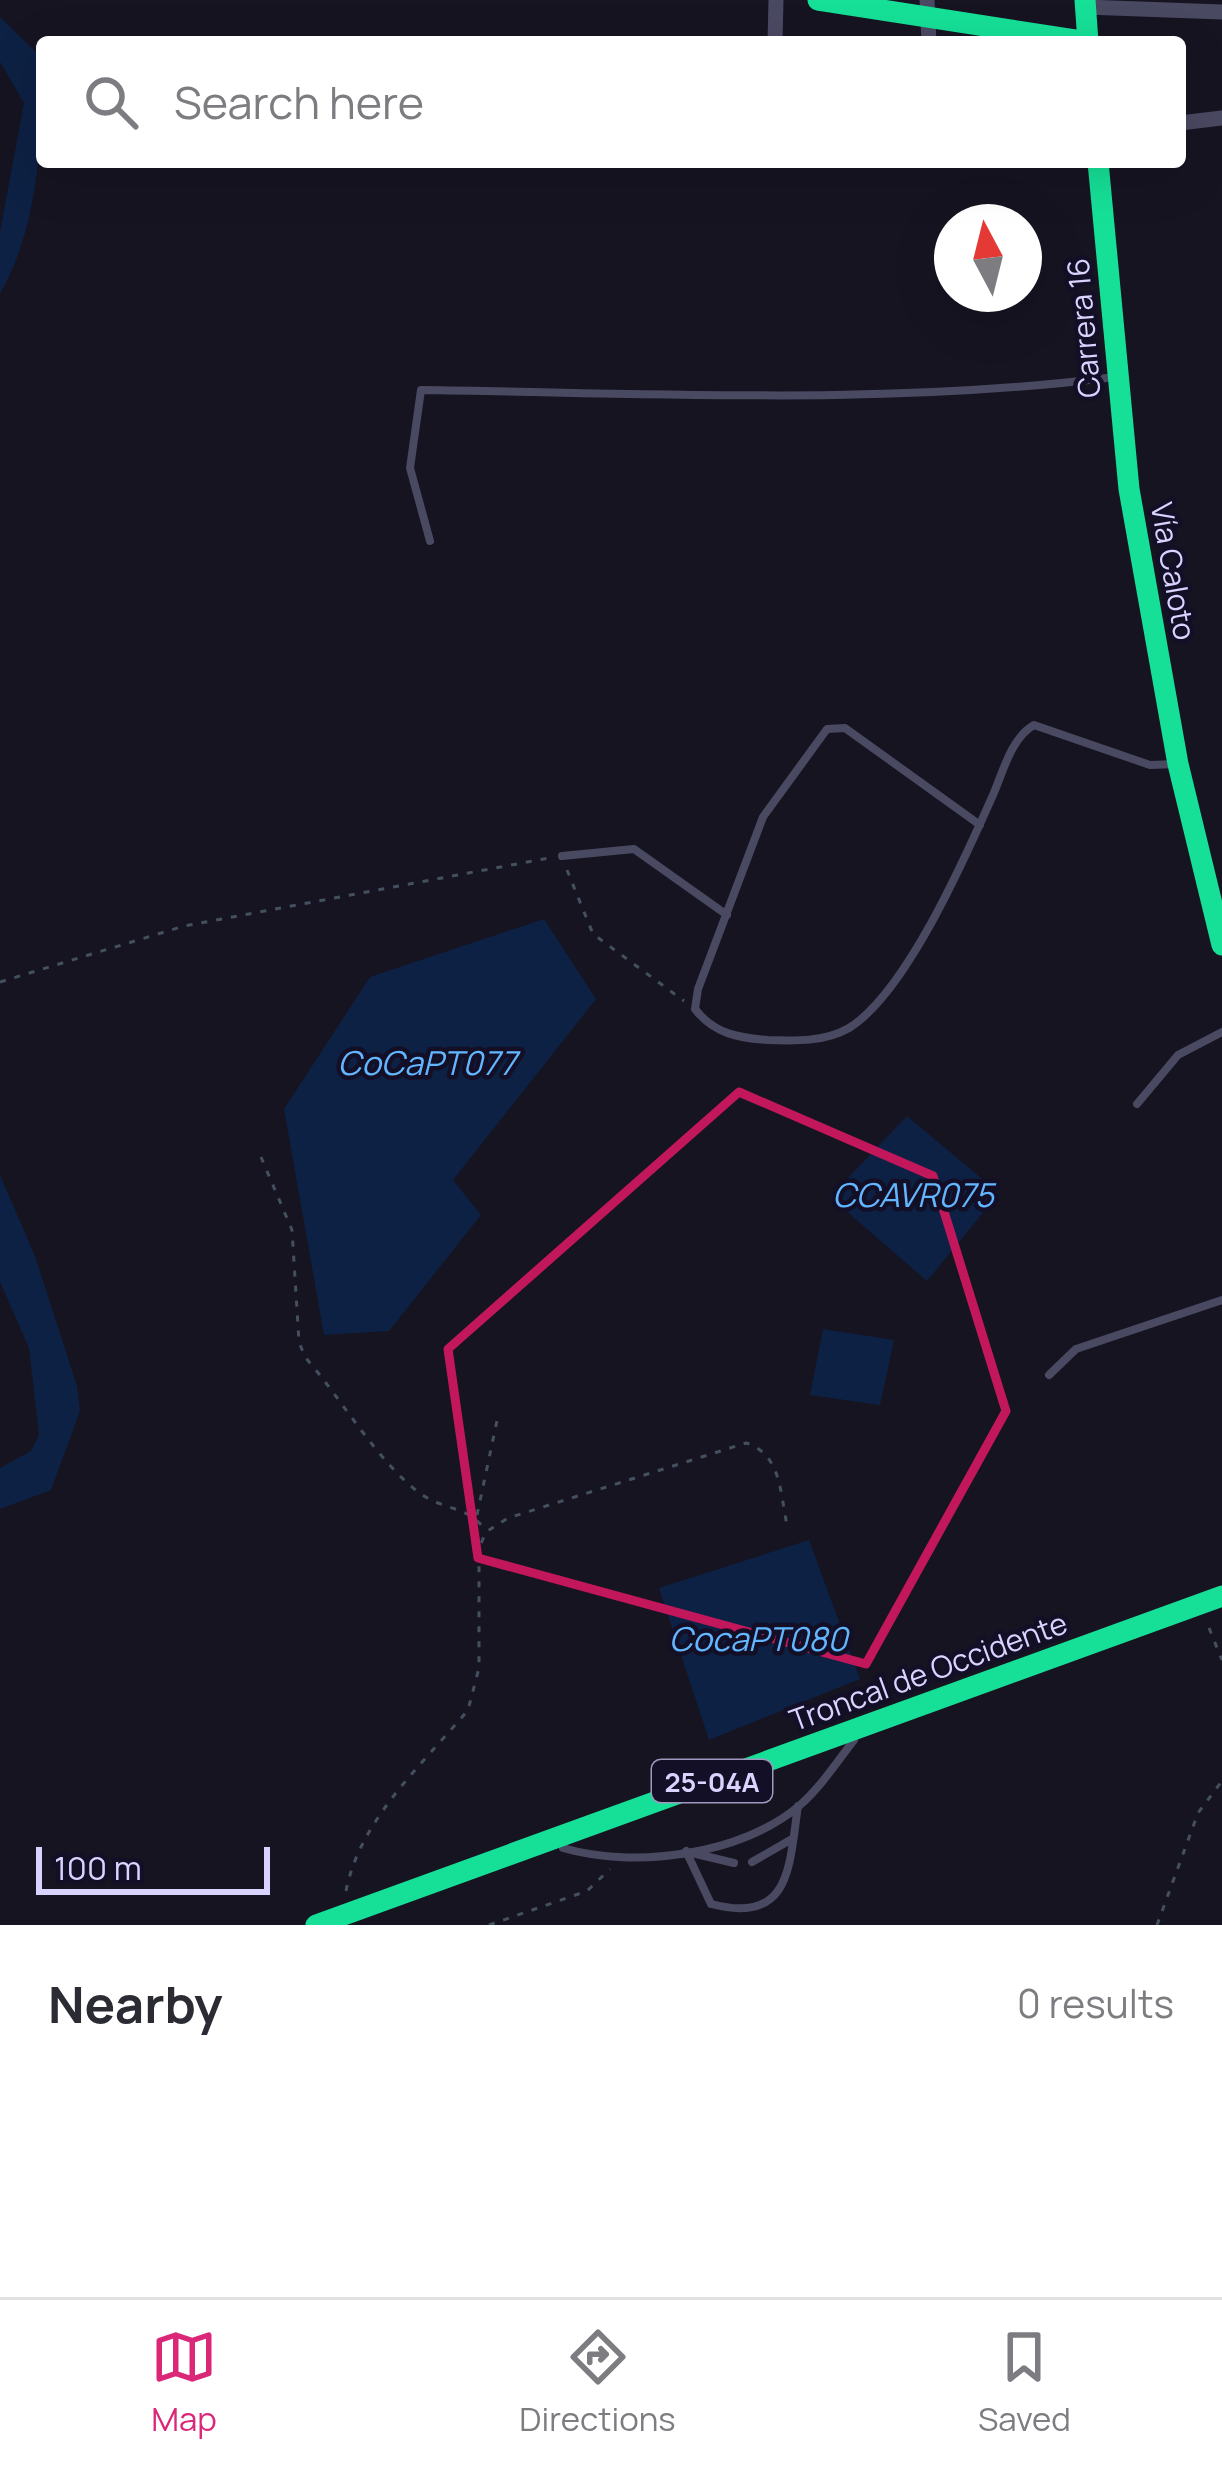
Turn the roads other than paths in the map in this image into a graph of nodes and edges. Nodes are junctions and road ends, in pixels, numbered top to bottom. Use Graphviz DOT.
graph roads {
  1 [pos="776,0"];
  2 [pos="818,0"];
  3 [pos="1085,4"];
  4 [pos="1222,12"];
  5 [pos="928,21"];
  6 [pos="776,36"];
  7 [pos="1042,36"];
  8 [pos="1088,36"];
  9 [pos="1222,118"];
  10 [pos="1186,122"];
  11 [pos="1095,168"];
  12 [pos="1116,376"];
  13 [pos="1129,488"];
  14 [pos="430,541"];
  15 [pos="1178,764"];
  16 [pos="980,824"];
  17 [pos="562,856"];
  18 [pos="727,915"];
  19 [pos="1222,945"];
  20 [pos="1222,1032"];
  21 [pos="1137,1104"];
  22 [pos="1222,1300"];
  23 [pos="1049,1375"];
  24 [pos="1222,1583"];
  25 [pos="1222,1596"];
  26 [pos="1214,1619"];
  27 [pos="1108,1637"];
  28 [pos="868,1725"];
  29 [pos="798,1807"];
  30 [pos="793,1838"];
  31 [pos="544,1842"];
  32 [pos="686,1851"];
  33 [pos="752,1862"];
  34 [pos="734,1863"];
  35 [pos="316,1925"];
  1 -- 6 [label="street"];
  2 -- 5 [label="main road"];
  3 -- 4 [label="street"];
  3 -- 8 [label="main road"];
  5 -- 7 [label="main road"];
  9 -- 10 [label="street"];
  11 -- 12 [label="main road, Carrera 16"];
  12 -- 13 [label="main road, Carrera 16"];
  12 -- 14 [label="lane"];
  13 -- 15 [label="main road, Vía Caloto"];
  15 -- 16 [label="lane"];
  15 -- 19 [label="main road, Vía Caloto"];
  16 -- 18 [label="lane"];
  16 -- 18 [label="lane"];
  17 -- 18 [label="lane"];
  20 -- 21 [label="lane"];
  22 -- 23 [label="lane"];
  24 -- 27 [label="main road"];
  25 -- 27 [label="main road, Troncal de Occidente / 25-04A"];
  26 -- 27 [label="main road"];
  27 -- 28 [label="main road, Troncal de Occidente / 25-04A"];
  28 -- 29 [label="lane"];
  28 -- 31 [label="main road, Troncal de Occidente / 25-04A"];
  29 -- 30 [label="lane"];
  29 -- 32 [label="lane"];
  30 -- 32 [label="lane"];
  30 -- 33 [label="lane"];
  31 -- 32 [label="lane"];
  31 -- 35 [label="main road, Troncal de Occidente / 25-04A"];
  32 -- 34 [label="lane"];
}
